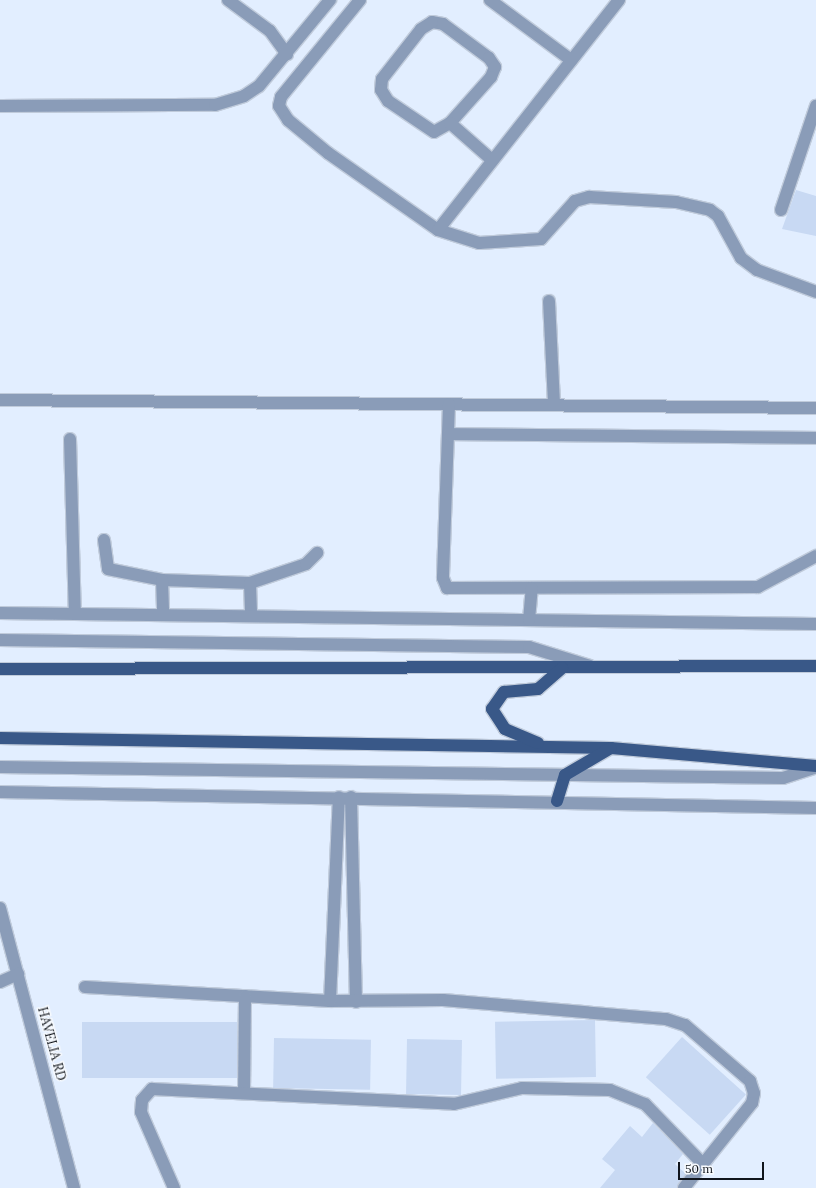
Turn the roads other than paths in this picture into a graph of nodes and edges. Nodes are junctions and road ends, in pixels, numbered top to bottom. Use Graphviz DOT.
graph roads {
  1 [pos="228,0"];
  2 [pos="330,0"];
  3 [pos="360,0"];
  4 [pos="490,0"];
  5 [pos="619,0"];
  6 [pos="287,54"];
  7 [pos="571,60"];
  8 [pos="0,106"];
  9 [pos="816,106"];
  10 [pos="450,123"];
  11 [pos="492,160"];
  12 [pos="781,210"];
  13 [pos="438,230"];
  14 [pos="816,292"];
  15 [pos="549,301"];
  16 [pos="0,400"];
  17 [pos="554,403"];
  18 [pos="449,404"];
  19 [pos="816,408"];
  20 [pos="449,434"];
  21 [pos="816,438"];
  22 [pos="70,439"];
  23 [pos="104,540"];
  24 [pos="317,553"];
  25 [pos="816,556"];
  26 [pos="162,580"];
  27 [pos="250,583"];
  28 [pos="532,588"];
  29 [pos="0,613"];
  30 [pos="75,614"];
  31 [pos="163,615"];
  32 [pos="251,616"];
  33 [pos="529,620"];
  34 [pos="816,624"];
  35 [pos="0,640"];
  36 [pos="816,666"];
  37 [pos="592,667"];
  38 [pos="562,668"];
  39 [pos="0,669"];
  40 [pos="0,738"];
  41 [pos="547,746"];
  42 [pos="611,748"];
  43 [pos="816,766"];
  44 [pos="0,767"];
  45 [pos="565,775"];
  46 [pos="0,792"];
  47 [pos="345,797"];
  48 [pos="557,801"];
  49 [pos="816,808"];
  50 [pos="0,908"];
  51 [pos="18,974"];
  52 [pos="0,982"];
  53 [pos="85,987"];
  54 [pos="245,996"];
  55 [pos="330,1001"];
  56 [pos="356,1002"];
  57 [pos="244,1093"];
  58 [pos="704,1165"];
  59 [pos="74,1188"];
  60 [pos="174,1188"];
  61 [pos="684,1188"];
  1 -- 6 [label="street"];
  2 -- 6 [label="street"];
  3 -- 13 [label="street"];
  4 -- 7 [label="street"];
  5 -- 7 [label="street"];
  6 -- 8 [label="street"];
  7 -- 11 [label="street"];
  9 -- 12 [label="street"];
  10 -- 10 [label="street"];
  10 -- 11 [label="street"];
  11 -- 13 [label="street"];
  13 -- 14 [label="street"];
  15 -- 17 [label="street"];
  16 -- 18 [label="street"];
  17 -- 18 [label="street"];
  17 -- 19 [label="street"];
  18 -- 20 [label="street"];
  20 -- 21 [label="street"];
  20 -- 28 [label="street"];
  22 -- 30 [label="street"];
  23 -- 26 [label="street"];
  24 -- 27 [label="street"];
  25 -- 28 [label="street"];
  26 -- 27 [label="street"];
  26 -- 31 [label="street"];
  27 -- 32 [label="street"];
  28 -- 33 [label="street"];
  29 -- 30 [label="street"];
  30 -- 31 [label="street"];
  31 -- 32 [label="street"];
  32 -- 33 [label="street"];
  33 -- 34 [label="street"];
  35 -- 37 [label="street"];
  36 -- 37 [label="main road"];
  37 -- 38 [label="main road"];
  38 -- 39 [label="main road"];
  38 -- 41 [label="main road"];
  40 -- 41 [label="main road"];
  41 -- 42 [label="main road"];
  42 -- 43 [label="main road"];
  42 -- 45 [label="main road"];
  43 -- 45 [label="street"];
  44 -- 45 [label="street"];
  45 -- 48 [label="main road"];
  46 -- 47 [label="street"];
  47 -- 48 [label="street"];
  47 -- 55 [label="street"];
  47 -- 56 [label="street"];
  48 -- 49 [label="street"];
  50 -- 51 [label="street, HAVELIA RD"];
  51 -- 52 [label="street"];
  51 -- 59 [label="street, HAVELIA RD"];
  53 -- 54 [label="street"];
  54 -- 55 [label="street"];
  54 -- 57 [label="street"];
  55 -- 56 [label="street"];
  56 -- 58 [label="street"];
  57 -- 58 [label="street"];
  57 -- 60 [label="street"];
  58 -- 61 [label="street"];
}
